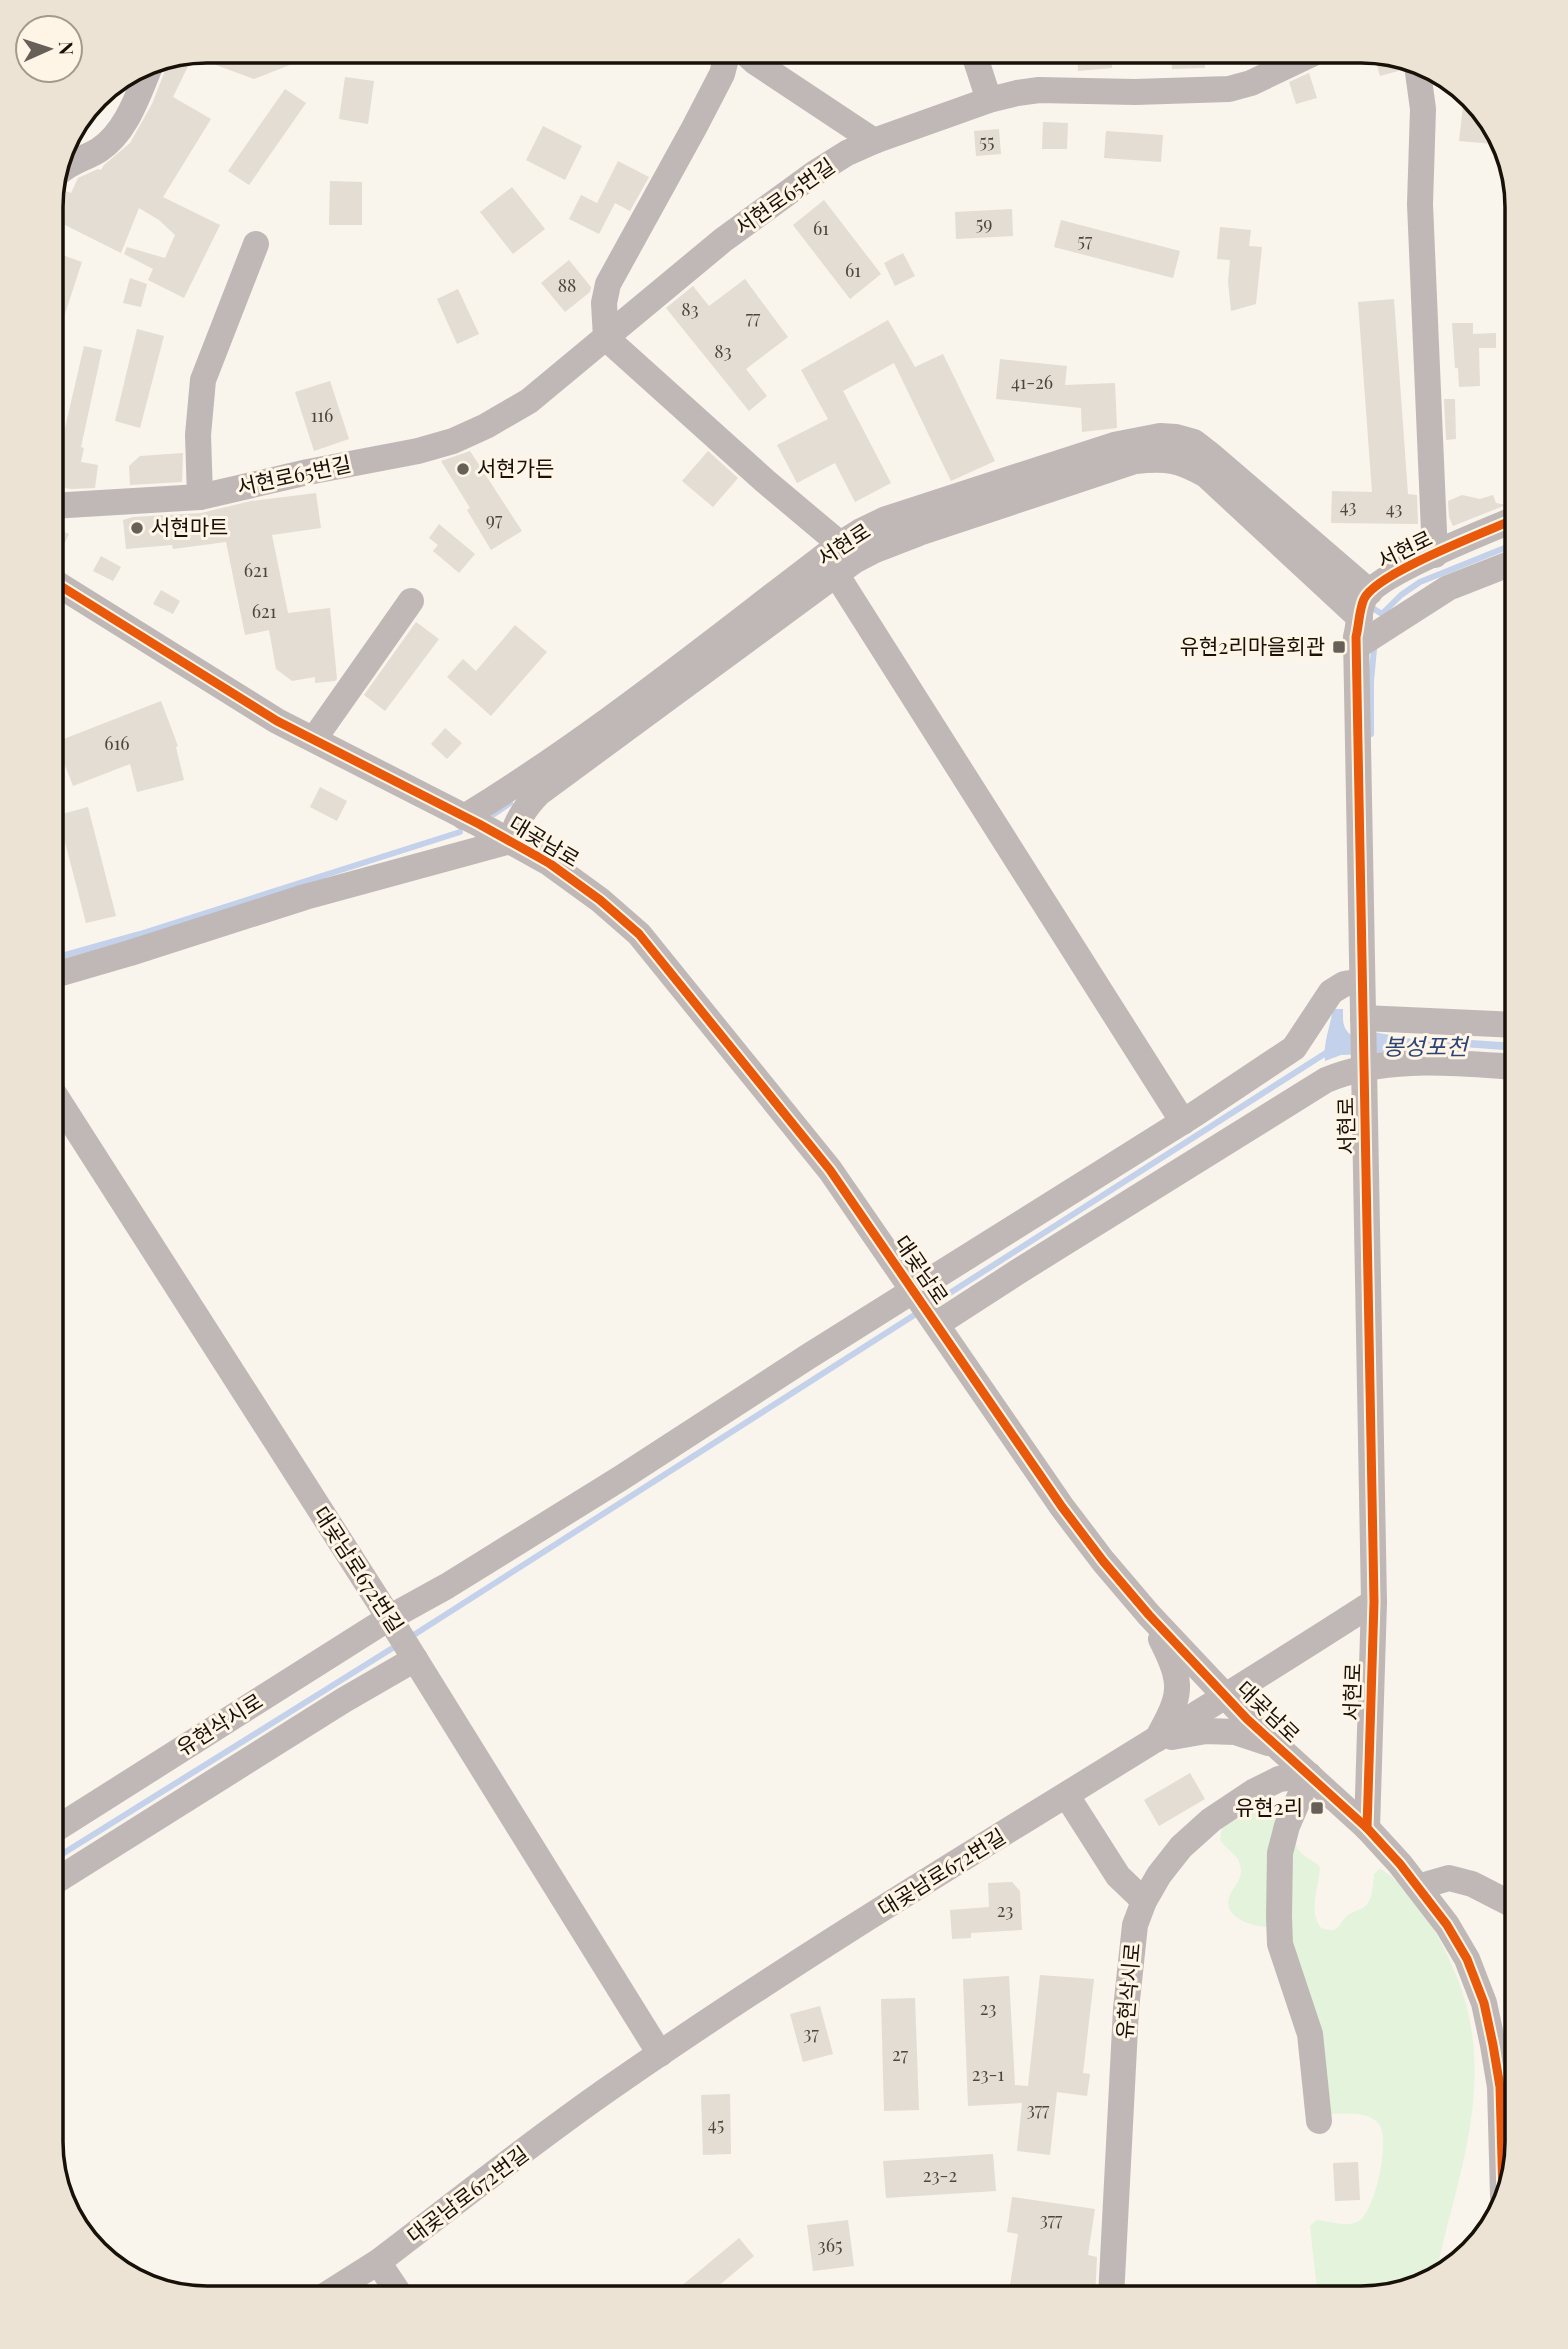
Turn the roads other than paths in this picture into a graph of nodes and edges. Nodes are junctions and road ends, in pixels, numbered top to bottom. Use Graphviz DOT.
graph roads {
  1 [pos="725,63"];
  2 [pos="757,63"];
  3 [pos="977,63"];
  4 [pos="1286,63"];
  5 [pos="1418,75"];
  6 [pos="145,77"];
  7 [pos="989,100"];
  8 [pos="874,141"];
  9 [pos="70,165"];
  10 [pos="256,244"];
  11 [pos="606,338"];
  12 [pos="200,497"];
  13 [pos="63,505"];
  14 [pos="1505,523"];
  15 [pos="840,544"];
  16 [pos="1435,555"];
  17 [pos="1505,566"];
  18 [pos="836,574"];
  19 [pos="63,588"];
  20 [pos="1370,592"];
  21 [pos="411,601"];
  22 [pos="1360,618"];
  23 [pos="1356,647"];
  24 [pos="314,738"];
  25 [pos="464,817"];
  26 [pos="510,841"];
  27 [pos="63,973"];
  28 [pos="1362,981"];
  29 [pos="1363,1018"];
  30 [pos="1505,1024"];
  31 [pos="1364,1064"];
  32 [pos="1505,1067"];
  33 [pos="63,1108"];
  34 [pos="1183,1122"];
  35 [pos="917,1294"];
  36 [pos="935,1322"];
  37 [pos="1374,1602"];
  38 [pos="1149,1615"];
  39 [pos="392,1623"];
  40 [pos="412,1655"];
  41 [pos="1227,1697"];
  42 [pos="1156,1741"];
  43 [pos="1278,1746"];
  44 [pos="1309,1775"];
  45 [pos="1067,1796"];
  46 [pos="63,1825"];
  47 [pos="1367,1828"];
  48 [pos="63,1876"];
  49 [pos="1418,1887"];
  50 [pos="1505,1901"];
  51 [pos="1144,1902"];
  52 [pos="660,2054"];
  53 [pos="1319,2121"];
  54 [pos="1502,2169"];
  55 [pos="378,2262"];
  56 [pos="340,2286"];
  57 [pos="394,2286"];
  58 [pos="1112,2286"];
  1 -- 11 [label="street"];
  2 -- 8 [label="street"];
  3 -- 7 [label="street"];
  4 -- 7 [label="street, 서현로65번길"];
  5 -- 16 [label="street"];
  6 -- 9 [label="street"];
  7 -- 8 [label="street, 서현로65번길"];
  8 -- 11 [label="street, 서현로65번길"];
  10 -- 12 [label="street"];
  11 -- 12 [label="street, 서현로65번길"];
  11 -- 15 [label="street"];
  12 -- 13 [label="street, 서현로65번길"];
  14 -- 16 [label="street, 서현로"];
  15 -- 20 [label="street, 서현로"];
  15 -- 25 [label="street, 서현로"];
  16 -- 20 [label="street, 서현로"];
  17 -- 23 [label="street"];
  18 -- 22 [label="street"];
  18 -- 26 [label="street"];
  18 -- 34 [label="street"];
  19 -- 24 [label="street, 대곶남로"];
  20 -- 22 [label="street, 서현로"];
  21 -- 24 [label="street"];
  22 -- 23 [label="street, 서현로"];
  23 -- 28 [label="street, 서현로"];
  24 -- 25 [label="street, 대곶남로"];
  25 -- 26 [label="street, 대곶남로"];
  26 -- 27 [label="street, 대곶남로"];
  26 -- 35 [label="street, 대곶남로"];
  28 -- 29 [label="street, 서현로"];
  28 -- 34 [label="street, 유현삭시로"];
  29 -- 30 [label="street"];
  29 -- 31 [label="street, 서현로"];
  31 -- 32 [label="street"];
  31 -- 36 [label="street"];
  31 -- 37 [label="street, 서현로"];
  33 -- 39 [label="street, 대곶남로672번길"];
  34 -- 35 [label="street, 유현삭시로"];
  35 -- 36 [label="street, 대곶남로"];
  35 -- 39 [label="street, 유현삭시로"];
  36 -- 38 [label="street, 대곶남로"];
  37 -- 41 [label="street, 대곶남로672번길"];
  37 -- 47 [label="street, 서현로"];
  38 -- 41 [label="street, 대곶남로"];
  38 -- 42 [label="street"];
  39 -- 40 [label="street, 대곶남로672번길"];
  39 -- 46 [label="street, 유현삭시로"];
  40 -- 48 [label="street"];
  40 -- 52 [label="street, 대곶남로672번길"];
  41 -- 42 [label="street, 대곶남로672번길"];
  41 -- 43 [label="street, 대곶남로"];
  42 -- 43 [label="street"];
  42 -- 45 [label="street, 대곶남로672번길"];
  43 -- 44 [label="street, 대곶남로"];
  44 -- 47 [label="street, 대곶남로"];
  44 -- 51 [label="street, 유현삭시로"];
  44 -- 53 [label="street"];
  45 -- 51 [label="street"];
  45 -- 52 [label="street, 대곶남로672번길"];
  47 -- 49 [label="street, 대곶남로"];
  49 -- 50 [label="street"];
  49 -- 54 [label="street, 대곶남로"];
  51 -- 58 [label="street, 유현삭시로"];
  52 -- 55 [label="street, 대곶남로672번길"];
  55 -- 56 [label="street, 대곶남로672번길"];
  55 -- 57 [label="street"];
}
